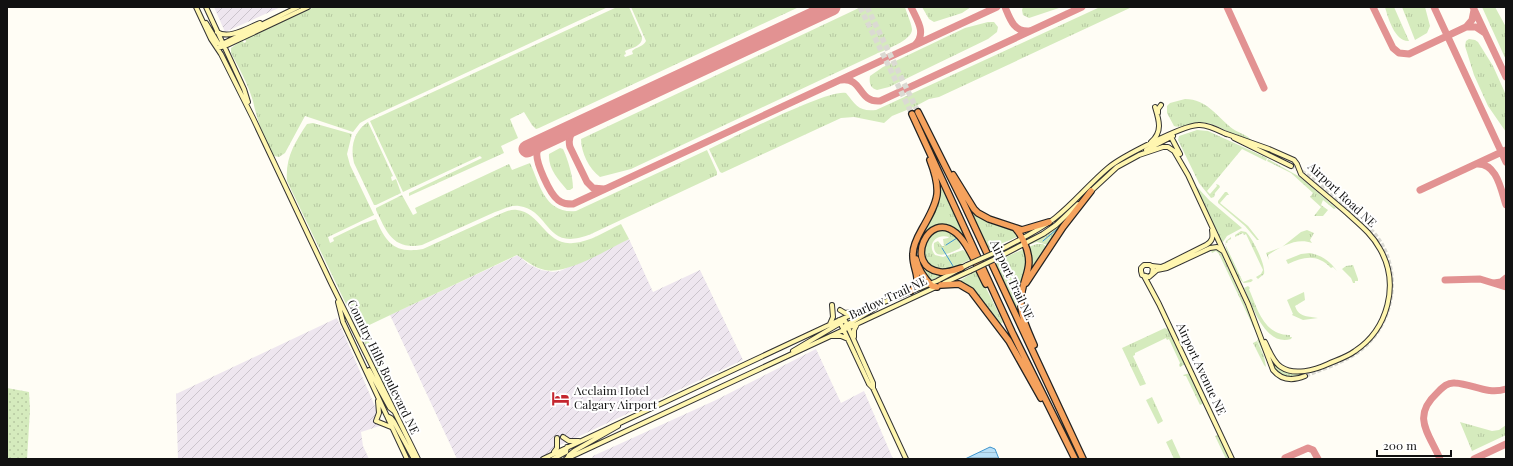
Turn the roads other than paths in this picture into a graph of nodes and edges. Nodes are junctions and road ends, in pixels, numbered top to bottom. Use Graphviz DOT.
graph roads {
  1 [pos="197,7"];
  2 [pos="206,7"];
  3 [pos="298,7"];
  4 [pos="308,7"];
  5 [pos="288,12"];
  6 [pos="217,32"];
  7 [pos="232,43"];
  8 [pos="221,46"];
  9 [pos="229,58"];
  10 [pos="1161,105"];
  11 [pos="1156,108"];
  12 [pos="253,118"];
  13 [pos="1158,119"];
  14 [pos="916,124"];
  15 [pos="1224,133"];
  16 [pos="1172,135"];
  17 [pos="1140,149"];
  18 [pos="1139,155"];
  19 [pos="943,161"];
  20 [pos="1291,166"];
  21 [pos="1188,175"];
  22 [pos="1091,191"];
  23 [pos="1049,222"];
  24 [pos="1210,223"];
  25 [pos="1016,229"];
  26 [pos="1023,242"];
  27 [pos="915,244"];
  28 [pos="1195,250"];
  29 [pos="1224,253"];
  30 [pos="1174,265"];
  31 [pos="1152,266"];
  32 [pos="961,268"];
  33 [pos="1151,275"];
  34 [pos="1144,276"];
  35 [pos="331,283"];
  36 [pos="929,284"];
  37 [pos="939,286"];
  38 [pos="1023,288"];
  39 [pos="1152,288"];
  40 [pos="911,291"];
  41 [pos="882,304"];
  42 [pos="832,305"];
  43 [pos="840,310"];
  44 [pos="860,311"];
  45 [pos="841,320"];
  46 [pos="856,324"];
  47 [pos="829,325"];
  48 [pos="847,326"];
  49 [pos="844,330"];
  50 [pos="1259,331"];
  51 [pos="1012,332"];
  52 [pos="828,337"];
  53 [pos="848,339"];
  54 [pos="856,344"];
  55 [pos="361,359"];
  56 [pos="774,362"];
  57 [pos="1305,376"];
  58 [pos="873,388"];
  59 [pos="1051,390"];
  60 [pos="377,395"];
  61 [pos="395,412"];
  62 [pos="387,416"];
  63 [pos="625,420"];
  64 [pos="392,428"];
  65 [pos="1061,430"];
  66 [pos="557,438"];
  67 [pos="563,438"];
  68 [pos="579,441"];
  69 [pos="565,450"];
  70 [pos="580,452"];
  71 [pos="554,453"];
  72 [pos="569,458"];
  73 [pos="407,459"];
  74 [pos="414,459"];
  75 [pos="418,459"];
  76 [pos="542,459"];
  77 [pos="553,459"];
  78 [pos="577,459"];
  79 [pos="906,459"];
  80 [pos="1075,459"];
  81 [pos="1084,459"];
  82 [pos="1232,459"];
  1 -- 8 [label="main road, Country Hills Boulevard NE"];
  2 -- 6 [label="main road, Country Hills Boulevard NE"];
  3 -- 5 [label="main road"];
  4 -- 7 [label="main road"];
  5 -- 6 [label="main road"];
  5 -- 8 [label="main road"];
  6 -- 8 [label="main road, Country Hills Boulevard NE"];
  7 -- 8 [label="main road"];
  7 -- 9 [label="main road"];
  8 -- 9 [label="main road, Country Hills Boulevard NE"];
  8 -- 12 [label="main road, Country Hills Boulevard NE"];
  9 -- 12 [label="main road, Country Hills Boulevard NE"];
  10 -- 13 [label="main road"];
  11 -- 13 [label="main road"];
  12 -- 35 [label="main road, Country Hills Boulevard NE"];
  13 -- 17 [label="main road"];
  14 -- 19 [label="highway, Airport Trail NE"];
  14 -- 27 [label="highway"];
  14 -- 51 [label="highway, Airport Trail NE"];
  15 -- 16 [label="main road, Airport Road NE"];
  15 -- 20 [label="main road, Airport Road NE"];
  15 -- 50 [label="main road, Airport Road NE"];
  16 -- 17 [label="main road, Barlow Trail NE"];
  16 -- 18 [label="main road"];
  16 -- 21 [label="main road"];
  17 -- 23 [label="main road, Barlow Trail NE"];
  18 -- 21 [label="main road, Barlow Trail NE"];
  18 -- 22 [label="main road, Barlow Trail NE"];
  19 -- 25 [label="highway"];
  19 -- 59 [label="highway, Airport Trail NE"];
  21 -- 24 [label="main road, Airport Road NE"];
  22 -- 26 [label="main road, Barlow Trail NE"];
  22 -- 38 [label="highway"];
  23 -- 25 [label="highway"];
  23 -- 26 [label="main road, Barlow Trail NE"];
  24 -- 28 [label="main road"];
  24 -- 29 [label="main road, Airport Road NE"];
  25 -- 26 [label="highway"];
  26 -- 32 [label="main road, Barlow Trail NE, bridge"];
  26 -- 37 [label="main road, Barlow Trail NE, bridge"];
  26 -- 38 [label="highway"];
  27 -- 36 [label="highway"];
  27 -- 40 [label="highway"];
  28 -- 30 [label="main road"];
  28 -- 31 [label="main road"];
  29 -- 30 [label="main road"];
  29 -- 50 [label="main road, Airport Road NE"];
  30 -- 33 [label="main road"];
  31 -- 33 [label="main road"];
  31 -- 34 [label="main road"];
  32 -- 36 [label="main road, Barlow Trail NE"];
  32 -- 51 [label="highway"];
  33 -- 34 [label="main road"];
  33 -- 39 [label="main road, Airport Avenue NE"];
  34 -- 39 [label="main road, Airport Avenue NE"];
  35 -- 55 [label="main road, Country Hills Boulevard NE"];
  35 -- 61 [label="main road, Country Hills Boulevard NE"];
  36 -- 37 [label="highway"];
  36 -- 40 [label="main road, Barlow Trail NE"];
  37 -- 46 [label="main road, Barlow Trail NE"];
  37 -- 65 [label="highway"];
  38 -- 59 [label="highway"];
  39 -- 82 [label="main road, Airport Avenue NE"];
  40 -- 41 [label="main road, Barlow Trail NE"];
  41 -- 44 [label="main road, Barlow Trail NE"];
  41 -- 48 [label="main road"];
  42 -- 47 [label="main road"];
  43 -- 44 [label="main road"];
  44 -- 45 [label="main road, Barlow Trail NE"];
  45 -- 47 [label="main road, Barlow Trail NE"];
  45 -- 48 [label="main road"];
  45 -- 49 [label="main road"];
  45 -- 56 [label="main road"];
  46 -- 48 [label="main road, Barlow Trail NE"];
  46 -- 54 [label="main road"];
  47 -- 63 [label="main road, Barlow Trail NE"];
  48 -- 49 [label="main road"];
  48 -- 54 [label="main road"];
  49 -- 52 [label="main road, Barlow Trail NE"];
  49 -- 53 [label="main road"];
  50 -- 57 [label="main road, Airport Road NE"];
  51 -- 65 [label="highway, Airport Trail NE"];
  52 -- 53 [label="main road"];
  52 -- 56 [label="main road, Barlow Trail NE"];
  53 -- 58 [label="main road"];
  54 -- 58 [label="main road"];
  55 -- 60 [label="main road, Country Hills Boulevard NE"];
  55 -- 61 [label="main road"];
  56 -- 70 [label="main road, Barlow Trail NE"];
  58 -- 79 [label="main road"];
  59 -- 81 [label="highway, Airport Trail NE"];
  60 -- 62 [label="main road, Country Hills Boulevard NE"];
  60 -- 64 [label="main road"];
  61 -- 75 [label="main road, Country Hills Boulevard NE"];
  62 -- 64 [label="main road, Country Hills Boulevard NE"];
  62 -- 74 [label="main road"];
  63 -- 68 [label="main road, Barlow Trail NE"];
  63 -- 72 [label="main road"];
  64 -- 73 [label="main road, Country Hills Boulevard NE"];
  65 -- 80 [label="highway, Airport Trail NE"];
  66 -- 71 [label="main road"];
  67 -- 68 [label="main road"];
  68 -- 69 [label="main road, Barlow Trail NE"];
  69 -- 71 [label="main road, Barlow Trail NE"];
  69 -- 72 [label="main road"];
  69 -- 77 [label="main road"];
  70 -- 72 [label="main road, Barlow Trail NE"];
  70 -- 78 [label="main road"];
  71 -- 76 [label="main road, Barlow Trail NE"];
}
